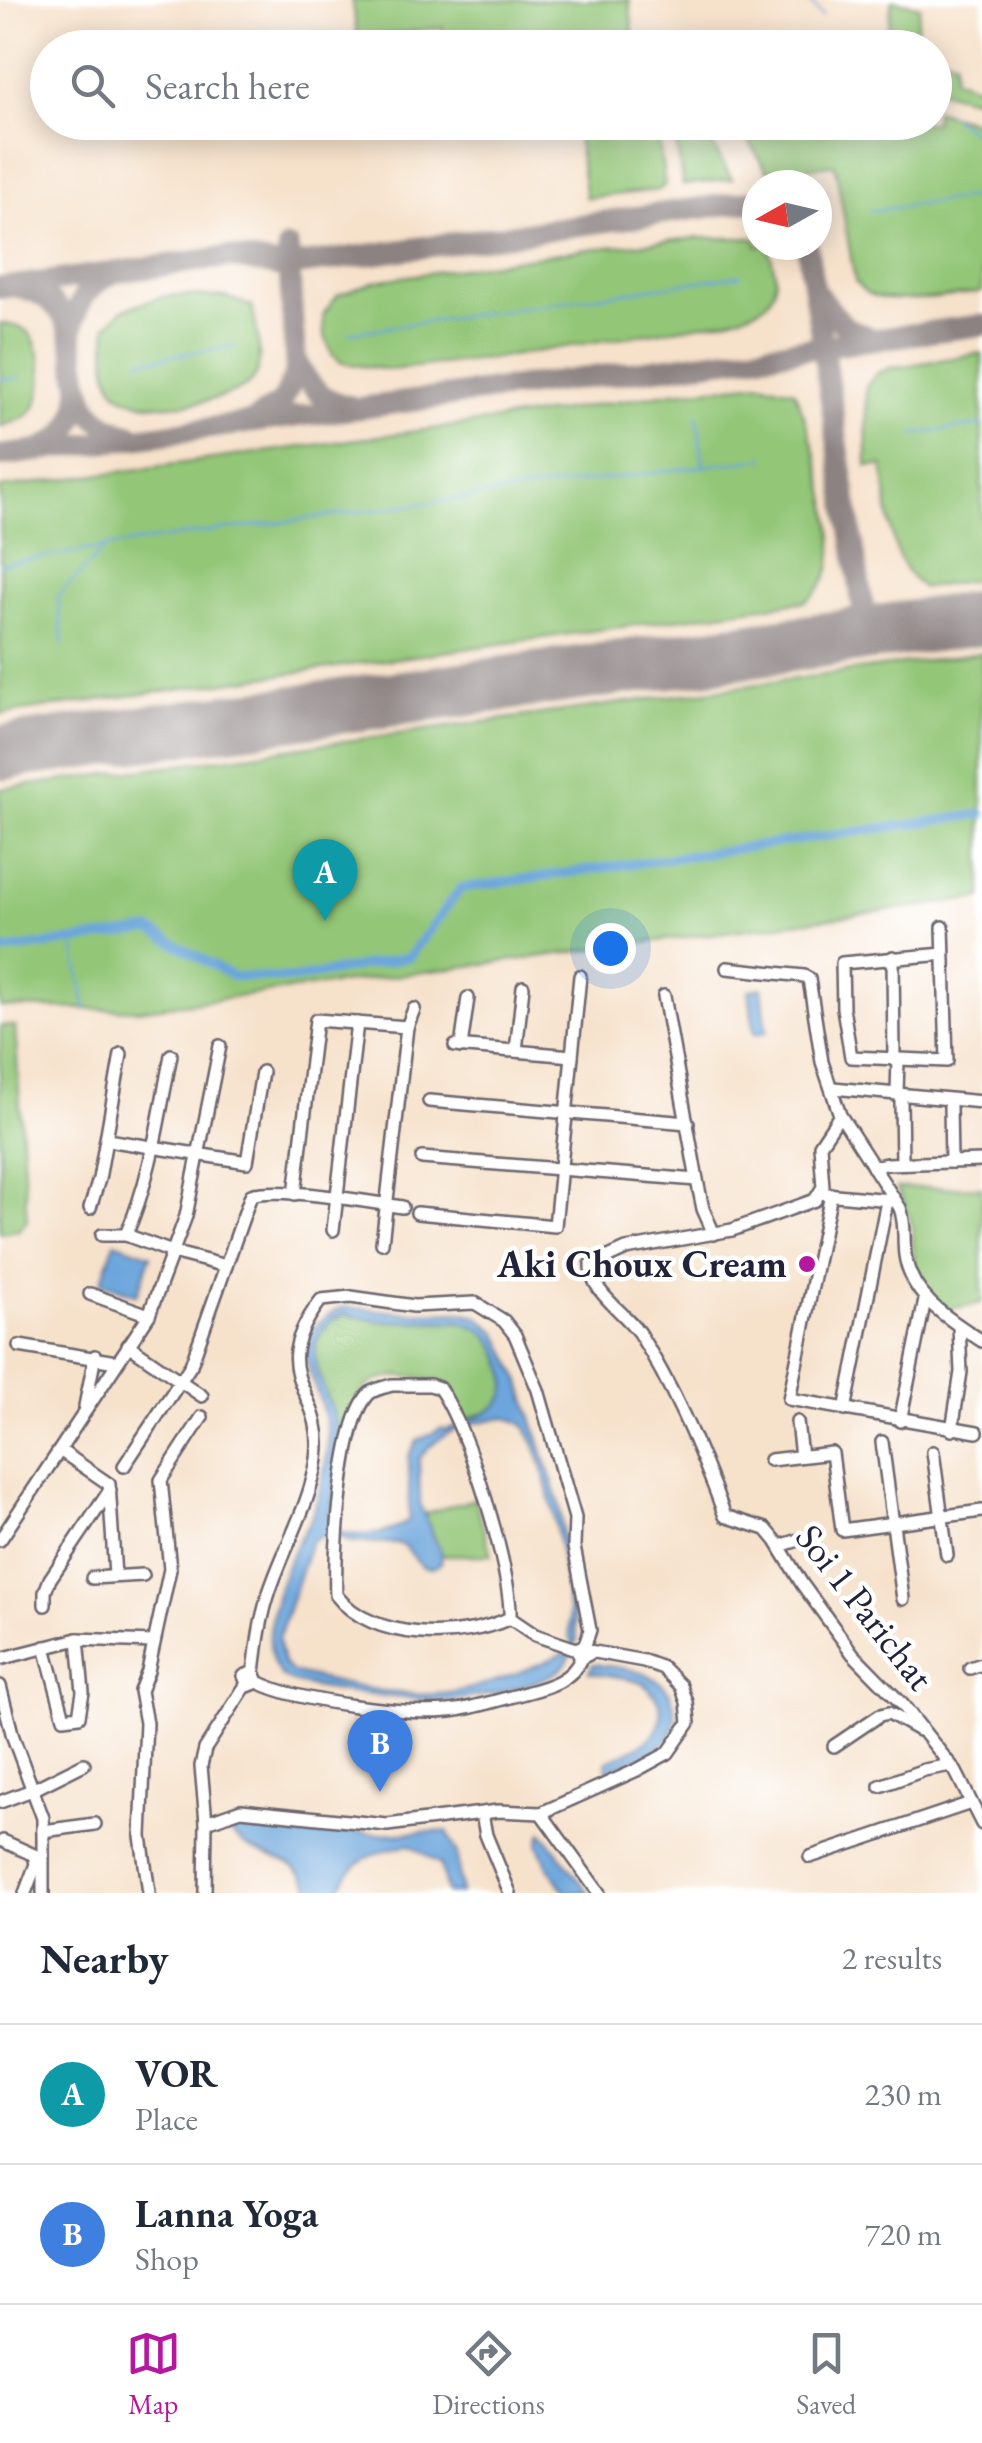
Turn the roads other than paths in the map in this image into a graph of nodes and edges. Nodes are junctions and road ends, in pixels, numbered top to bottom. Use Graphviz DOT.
graph roads {
  1 [pos="943,927"];
  2 [pos="944,954"];
  3 [pos="893,956"];
  4 [pos="727,968"];
  5 [pos="580,976"];
  6 [pos="523,988"];
  7 [pos="664,996"];
  8 [pos="468,998"];
  9 [pos="414,1009"];
  10 [pos="357,1023"];
  11 [pos="408,1027"];
  12 [pos="220,1046"];
  13 [pos="516,1052"];
  14 [pos="120,1054"];
  15 [pos="171,1055"];
  16 [pos="572,1056"];
  17 [pos="894,1060"];
  18 [pos="262,1072"];
  19 [pos="833,1088"];
  20 [pos="896,1095"];
  21 [pos="428,1101"];
  22 [pos="982,1102"];
  23 [pos="950,1106"];
  24 [pos="567,1112"];
  25 [pos="840,1114"];
  26 [pos="688,1122"];
  27 [pos="107,1140"];
  28 [pos="153,1148"];
  29 [pos="200,1156"];
  30 [pos="422,1158"];
  31 [pos="982,1161"];
  32 [pos="951,1162"];
  33 [pos="902,1163"];
  34 [pos="873,1167"];
  35 [pos="561,1169"];
  36 [pos="697,1180"];
  37 [pos="295,1194"];
  38 [pos="826,1194"];
  39 [pos="336,1200"];
  40 [pos="891,1200"];
  41 [pos="386,1205"];
  42 [pos="402,1207"];
  43 [pos="90,1208"];
  44 [pos="417,1213"];
  45 [pos="333,1230"];
  46 [pos="714,1234"];
  47 [pos="102,1235"];
  48 [pos="126,1236"];
  49 [pos="382,1243"];
  50 [pos="172,1252"];
  51 [pos="226,1266"];
  52 [pos="90,1294"];
  53 [pos="925,1300"];
  54 [pos="149,1315"];
  55 [pos="959,1326"];
  56 [pos="982,1341"];
  57 [pos="128,1345"];
  58 [pos="19,1346"];
  59 [pos="95,1356"];
  60 [pos="116,1362"];
  61 [pos="180,1382"];
  62 [pos="202,1396"];
  63 [pos="845,1410"];
  64 [pos="84,1415"];
  65 [pos="202,1417"];
  66 [pos="900,1420"];
  67 [pos="797,1422"];
  68 [pos="952,1430"];
  69 [pos="977,1432"];
  70 [pos="882,1442"];
  71 [pos="61,1452"];
  72 [pos="934,1452"];
  73 [pos="801,1456"];
  74 [pos="770,1460"];
  75 [pos="124,1466"];
  76 [pos="110,1490"];
  77 [pos="982,1510"];
  78 [pos="941,1516"];
  79 [pos="892,1523"];
  80 [pos="811,1536"];
  81 [pos="0,1540"];
  82 [pos="780,1546"];
  83 [pos="946,1555"];
  84 [pos="143,1575"];
  85 [pos="115,1576"];
  86 [pos="92,1578"];
  87 [pos="903,1600"];
  88 [pos="45,1605"];
  89 [pos="510,1618"];
  90 [pos="78,1639"];
  91 [pos="152,1642"];
  92 [pos="45,1647"];
  93 [pos="579,1650"];
  94 [pos="0,1659"];
  95 [pos="253,1680"];
  96 [pos="0,1686"];
  97 [pos="924,1731"];
  98 [pos="834,1746"];
  99 [pos="84,1764"];
  100 [pos="951,1765"];
  101 [pos="880,1786"];
  102 [pos="32,1790"];
  103 [pos="0,1802"];
  104 [pos="972,1804"];
  105 [pos="540,1813"];
  106 [pos="482,1814"];
  107 [pos="206,1822"];
  108 [pos="94,1824"];
  109 [pos="982,1824"];
  110 [pos="43,1831"];
  111 [pos="3,1841"];
  112 [pos="810,1856"];
  113 [pos="25,1893"];
  114 [pos="43,1893"];
  115 [pos="149,1893"];
  116 [pos="205,1893"];
  117 [pos="510,1893"];
  118 [pos="600,1893"];
  1 -- 2 [label="street"];
  2 -- 3 [label="street"];
  2 -- 17 [label="street"];
  3 -- 17 [label="street"];
  3 -- 17 [label="street"];
  4 -- 19 [label="street"];
  5 -- 16 [label="street"];
  6 -- 13 [label="street"];
  7 -- 26 [label="street"];
  8 -- 13 [label="street"];
  9 -- 11 [label="street"];
  10 -- 11 [label="street"];
  10 -- 37 [label="street"];
  10 -- 39 [label="street"];
  11 -- 41 [label="street"];
  12 -- 29 [label="street"];
  13 -- 16 [label="street"];
  14 -- 27 [label="street"];
  15 -- 28 [label="street"];
  16 -- 24 [label="street"];
  17 -- 20 [label="street"];
  18 -- 29 [label="street"];
  19 -- 20 [label="street"];
  19 -- 25 [label="street"];
  20 -- 22 [label="street"];
  20 -- 33 [label="street"];
  21 -- 24 [label="street"];
  23 -- 32 [label="street"];
  24 -- 26 [label="street"];
  24 -- 35 [label="street"];
  25 -- 34 [label="street"];
  25 -- 38 [label="street"];
  26 -- 36 [label="street"];
  27 -- 28 [label="street"];
  27 -- 43 [label="street"];
  28 -- 29 [label="street"];
  28 -- 48 [label="street"];
  29 -- 50 [label="street"];
  30 -- 35 [label="street"];
  31 -- 32 [label="street"];
  32 -- 33 [label="street"];
  33 -- 34 [label="street"];
  34 -- 40 [label="street"];
  35 -- 36 [label="street"];
  35 -- 44 [label="street"];
  36 -- 46 [label="street"];
  37 -- 39 [label="street"];
  37 -- 51 [label="street"];
  38 -- 40 [label="street"];
  38 -- 46 [label="street, Soi 1 Parichat"];
  38 -- 63 [label="street"];
  39 -- 41 [label="street"];
  39 -- 45 [label="street"];
  40 -- 53 [label="street"];
  40 -- 63 [label="street"];
  41 -- 42 [label="street"];
  41 -- 49 [label="street"];
  46 -- 82 [label="street, Soi 1 Parichat"];
  47 -- 48 [label="street"];
  48 -- 50 [label="street"];
  50 -- 51 [label="street"];
  50 -- 54 [label="street"];
  51 -- 61 [label="street"];
  52 -- 54 [label="street"];
  53 -- 55 [label="street"];
  53 -- 66 [label="street"];
  54 -- 57 [label="street"];
  55 -- 56 [label="street"];
  55 -- 68 [label="street"];
  57 -- 60 [label="street"];
  57 -- 61 [label="street"];
  58 -- 59 [label="street"];
  59 -- 60 [label="street"];
  59 -- 64 [label="street"];
  60 -- 64 [label="street"];
  61 -- 62 [label="street"];
  61 -- 75 [label="street"];
  63 -- 66 [label="street"];
  64 -- 71 [label="street"];
  65 -- 91 [label="street"];
  66 -- 68 [label="street"];
  67 -- 73 [label="street"];
  68 -- 69 [label="street"];
  70 -- 79 [label="street"];
  71 -- 76 [label="street"];
  71 -- 81 [label="street"];
  72 -- 78 [label="street"];
  73 -- 74 [label="street"];
  73 -- 79 [label="street"];
  76 -- 85 [label="street"];
  76 -- 88 [label="street"];
  77 -- 78 [label="street"];
  78 -- 79 [label="street"];
  78 -- 83 [label="street"];
  79 -- 87 [label="street"];
  80 -- 82 [label="street"];
  82 -- 97 [label="street, Soi 1 Parichat"];
  84 -- 85 [label="street"];
  85 -- 86 [label="street"];
  89 -- 89 [label="street"];
  89 -- 93 [label="street"];
  90 -- 91 [label="street"];
  90 -- 92 [label="street"];
  90 -- 92 [label="street"];
  91 -- 115 [label="street"];
  92 -- 94 [label="street"];
  93 -- 95 [label="street"];
  93 -- 95 [label="street"];
  93 -- 105 [label="street"];
  95 -- 107 [label="street"];
  96 -- 102 [label="street"];
  97 -- 98 [label="street"];
  97 -- 100 [label="street, Soi 1 Parichat"];
  99 -- 102 [label="street"];
  100 -- 101 [label="street"];
  100 -- 104 [label="street, Soi 1 Parichat"];
  102 -- 103 [label="street"];
  102 -- 110 [label="street"];
  104 -- 109 [label="street, Soi 1 Parichat"];
  104 -- 112 [label="street"];
  105 -- 106 [label="street"];
  105 -- 118 [label="street"];
  106 -- 107 [label="street"];
  106 -- 117 [label="street"];
  107 -- 116 [label="street"];
  108 -- 110 [label="street"];
  110 -- 114 [label="street"];
  111 -- 113 [label="street"];
}
